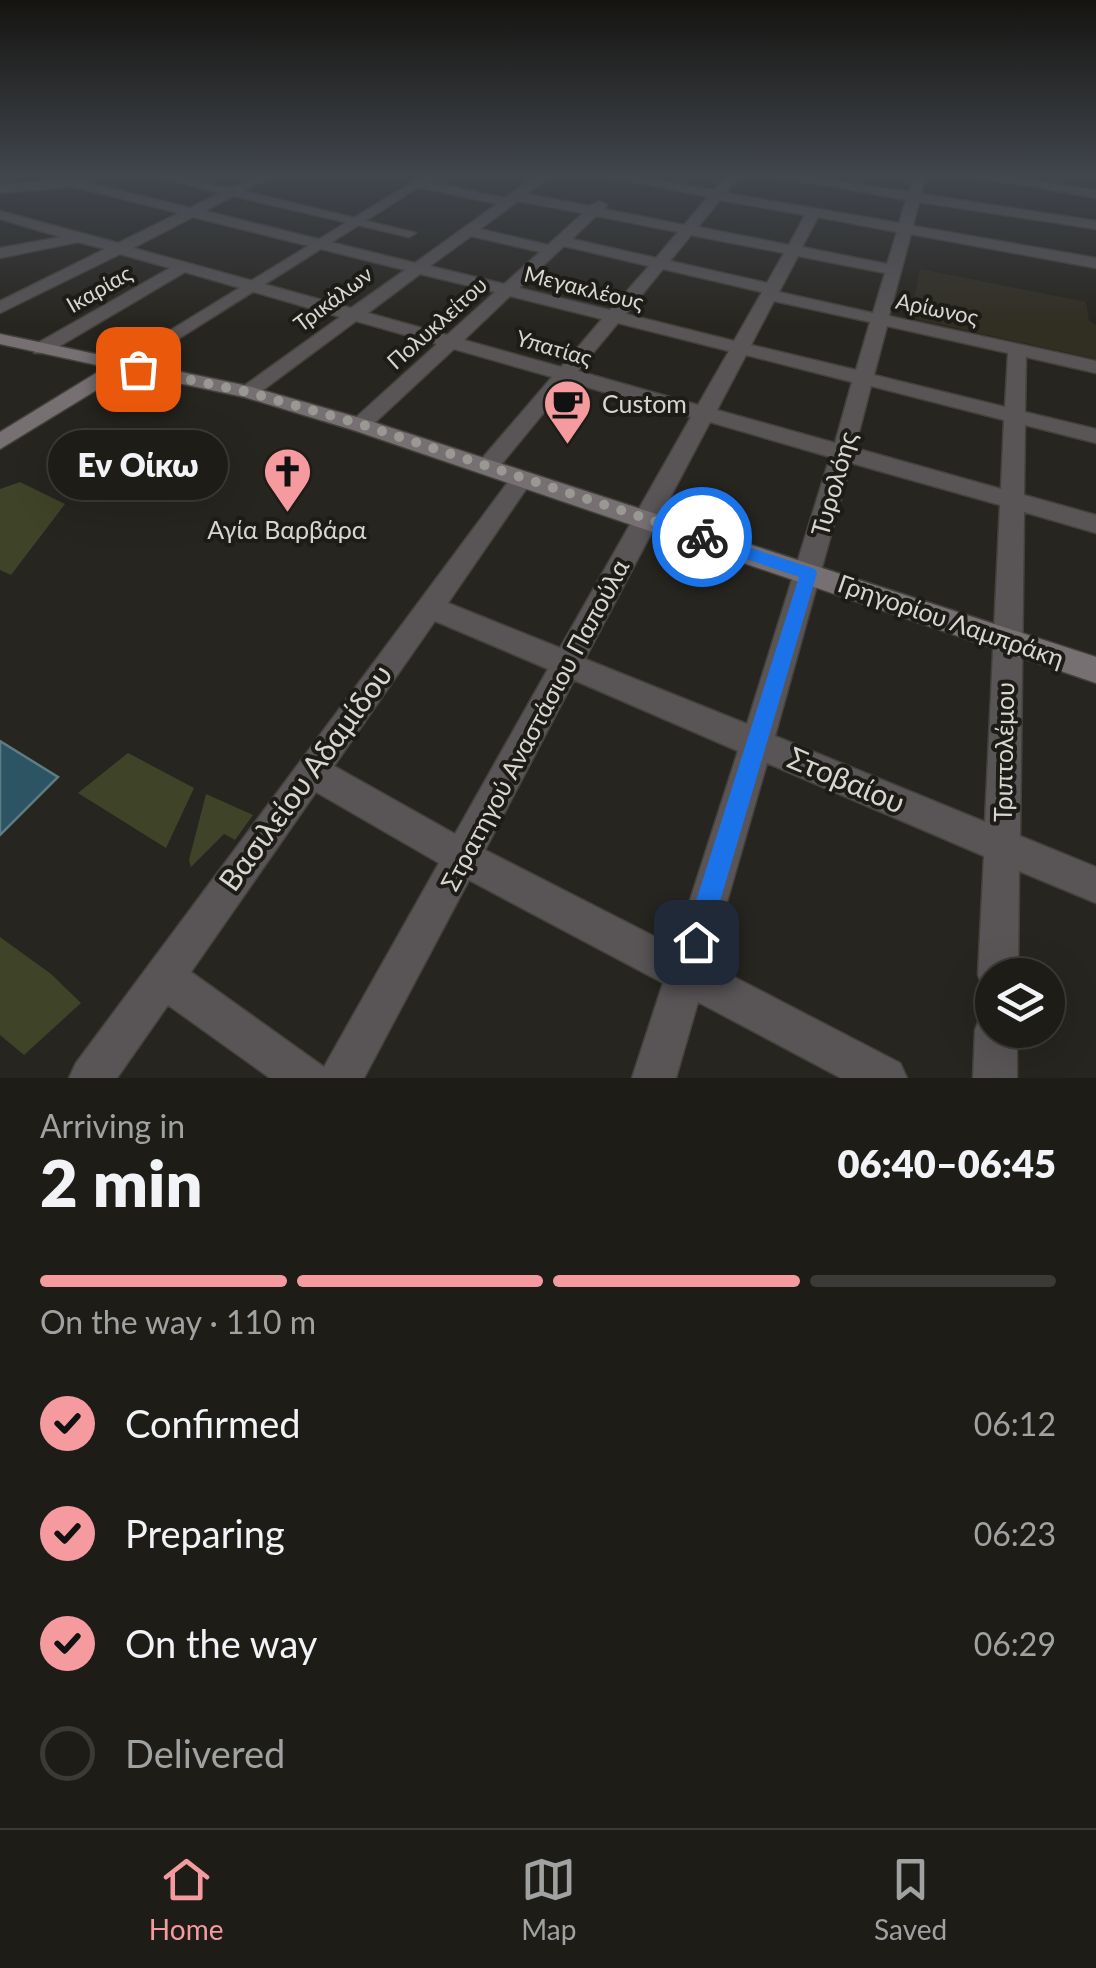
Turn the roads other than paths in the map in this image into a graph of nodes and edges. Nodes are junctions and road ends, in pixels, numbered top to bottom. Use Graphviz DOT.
graph roads {
  1 [pos="37,225"];
  2 [pos="162,225"];
  3 [pos="238,225"];
  4 [pos="349,225"];
  5 [pos="375,225"];
  6 [pos="473,225"];
  7 [pos="578,225"];
  8 [pos="675,225"];
  9 [pos="691,225"];
  10 [pos="807,225"];
  11 [pos="886,225"];
  12 [pos="907,225"];
  13 [pos="1024,225"];
  14 [pos="689,228"];
  15 [pos="906,229"];
  16 [pos="466,230"];
  17 [pos="409,233"];
  18 [pos="82,238"];
  19 [pos="315,246"];
  20 [pos="556,246"];
  21 [pos="117,248"];
  22 [pos="794,249"];
  23 [pos="1024,250"];
  24 [pos="0,252"];
  25 [pos="1096,263"];
  26 [pos="660,264"];
  27 [pos="180,269"];
  28 [pos="412,270"];
  29 [pos="896,270"];
  30 [pos="246,287"];
  31 [pos="505,292"];
  32 [pos="771,292"];
  33 [pos="0,308"];
  34 [pos="348,316"];
  35 [pos="614,318"];
  36 [pos="881,320"];
  37 [pos="0,339"];
  38 [pos="448,344"];
  39 [pos="41,348"];
  40 [pos="739,349"];
  41 [pos="1017,350"];
  42 [pos="122,366"];
  43 [pos="1096,366"];
  44 [pos="564,376"];
  45 [pos="864,380"];
  46 [pos="248,392"];
  47 [pos="704,416"];
  48 [pos="1015,416"];
  49 [pos="360,424"];
  50 [pos="1096,436"];
  51 [pos="0,442"];
  52 [pos="842,454"];
  53 [pos="487,467"];
  54 [pos="522,479"];
  55 [pos="1012,500"];
  56 [pos="646,519"];
  57 [pos="1096,524"];
  58 [pos="809,573"];
  59 [pos="430,607"];
  60 [pos="1007,641"];
  61 [pos="570,665"];
  62 [pos="1096,670"];
  63 [pos="758,744"];
  64 [pos="311,771"];
  65 [pos="1002,845"];
  66 [pos="464,858"];
  67 [pos="1096,885"];
  68 [pos="999,958"];
  69 [pos="163,976"];
  70 [pos="685,976"];
  71 [pos="996,1048"];
  72 [pos="91,1078"];
  73 [pos="307,1078"];
  74 [pos="340,1078"];
  75 [pos="654,1078"];
  76 [pos="885,1078"];
  77 [pos="995,1078"];
  1 -- 18 [label="street, Υπατίας"];
  2 -- 21 [label="street"];
  3 -- 19 [label="street, Μεγακλέους"];
  4 -- 19 [label="street"];
  5 -- 17 [label="street"];
  6 -- 16 [label="street, Τρικάλων"];
  7 -- 20 [label="street, Πολυκλείτου"];
  8 -- 14 [label="street"];
  9 -- 14 [label="street"];
  10 -- 22 [label="street, Στρατηγού Αναστάσιου Παπούλα"];
  11 -- 15 [label="street"];
  12 -- 15 [label="street, Τυρολόης"];
  13 -- 23 [label="street"];
  14 -- 22 [label="street"];
  14 -- 26 [label="street"];
  15 -- 23 [label="street"];
  15 -- 29 [label="street, Τυρολόης"];
  16 -- 20 [label="street, Αρίωνος"];
  16 -- 28 [label="street, Τρικάλων"];
  18 -- 21 [label="street, Υπατίας"];
  18 -- 24 [label="street"];
  19 -- 28 [label="street, Μεγακλέους"];
  19 -- 30 [label="street"];
  20 -- 26 [label="street, Αρίωνος"];
  20 -- 31 [label="street, Πολυκλείτου"];
  21 -- 27 [label="street, Υπατίας"];
  21 -- 33 [label="street"];
  22 -- 29 [label="street"];
  22 -- 32 [label="street, Στρατηγού Αναστάσιου Παπούλα"];
  23 -- 25 [label="street"];
  26 -- 32 [label="street, Αρίωνος"];
  26 -- 35 [label="street"];
  27 -- 30 [label="street, Υπατίας"];
  27 -- 39 [label="street, Ικαρίας"];
  28 -- 31 [label="street, Μεγακλέους"];
  28 -- 34 [label="street, Τρικάλων"];
  29 -- 36 [label="street, Τυρολόης"];
  30 -- 34 [label="street, Υπατίας"];
  30 -- 42 [label="street"];
  31 -- 35 [label="street, Μεγακλέους"];
  31 -- 38 [label="street, Πολυκλείτου"];
  32 -- 36 [label="street, Αρίωνος"];
  32 -- 40 [label="street, Στρατηγού Αναστάσιου Παπούλα"];
  34 -- 38 [label="street, Υπατίας"];
  34 -- 46 [label="street, Τρικάλων"];
  35 -- 40 [label="street, Μεγακλέους"];
  35 -- 44 [label="street"];
  36 -- 41 [label="street, Αρίωνος"];
  36 -- 45 [label="street, Τυρολόης"];
  37 -- 39 [label="main road, Γρηγορίου Λαμπράκη"];
  38 -- 44 [label="street, Υπατίας"];
  38 -- 49 [label="street, Πολυκλείτου"];
  39 -- 42 [label="main road, Γρηγορίου Λαμπράκη"];
  40 -- 45 [label="street, Μεγακλέους"];
  40 -- 47 [label="street, Στρατηγού Αναστάσιου Παπούλα"];
  41 -- 43 [label="street, Αρίωνος"];
  41 -- 48 [label="street, Τριπτολέμου"];
  42 -- 46 [label="main road, Γρηγορίου Λαμπράκη"];
  42 -- 51 [label="main road"];
  44 -- 47 [label="street, Υπατίας"];
  44 -- 53 [label="street"];
  45 -- 48 [label="street, Μεγακλέους"];
  45 -- 52 [label="street, Τυρολόης"];
  46 -- 49 [label="main road, Γρηγορίου Λαμπράκη"];
  47 -- 52 [label="street, Υπατίας"];
  47 -- 56 [label="street, Στρατηγού Αναστάσιου Παπούλα"];
  48 -- 50 [label="street, Μεγακλέους"];
  48 -- 55 [label="street, Τριπτολέμου"];
  49 -- 53 [label="main road, Γρηγορίου Λαμπράκη"];
  52 -- 55 [label="street, Υπατίας"];
  52 -- 58 [label="street, Τυρολόης"];
  53 -- 54 [label="main road, Γρηγορίου Λαμπράκη"];
  54 -- 56 [label="main road, Γρηγορίου Λαμπράκη"];
  54 -- 59 [label="street, Βασιλείου Αδαμίδου"];
  55 -- 57 [label="street, Υπατίας"];
  55 -- 60 [label="street, Τριπτολέμου"];
  56 -- 58 [label="main road, Γρηγορίου Λαμπράκη"];
  56 -- 61 [label="street, Στρατηγού Αναστάσιου Παπούλα"];
  58 -- 60 [label="main road, Γρηγορίου Λαμπράκη"];
  58 -- 63 [label="street, Τυρολόης"];
  59 -- 61 [label="street, Στοβαίου"];
  59 -- 64 [label="street, Βασιλείου Αδαμίδου"];
  60 -- 62 [label="main road, Γρηγορίου Λαμπράκη"];
  60 -- 65 [label="street, Τριπτολέμου"];
  61 -- 63 [label="street, Στοβαίου"];
  61 -- 66 [label="street, Στρατηγού Αναστάσιου Παπούλα"];
  63 -- 65 [label="street, Στοβαίου"];
  63 -- 70 [label="street, Τυρολόης"];
  64 -- 66 [label="street"];
  64 -- 69 [label="street, Βασιλείου Αδαμίδου"];
  65 -- 67 [label="street, Στοβαίου"];
  65 -- 68 [label="street, Τριπτολέμου"];
  66 -- 70 [label="street"];
  66 -- 74 [label="street, Στρατηγού Αναστάσιου Παπούλα"];
  69 -- 72 [label="street, Βασιλείου Αδαμίδου"];
  69 -- 73 [label="street"];
  70 -- 75 [label="street, Τυρολόης"];
  70 -- 76 [label="street"];
  71 -- 77 [label="street"];
}
